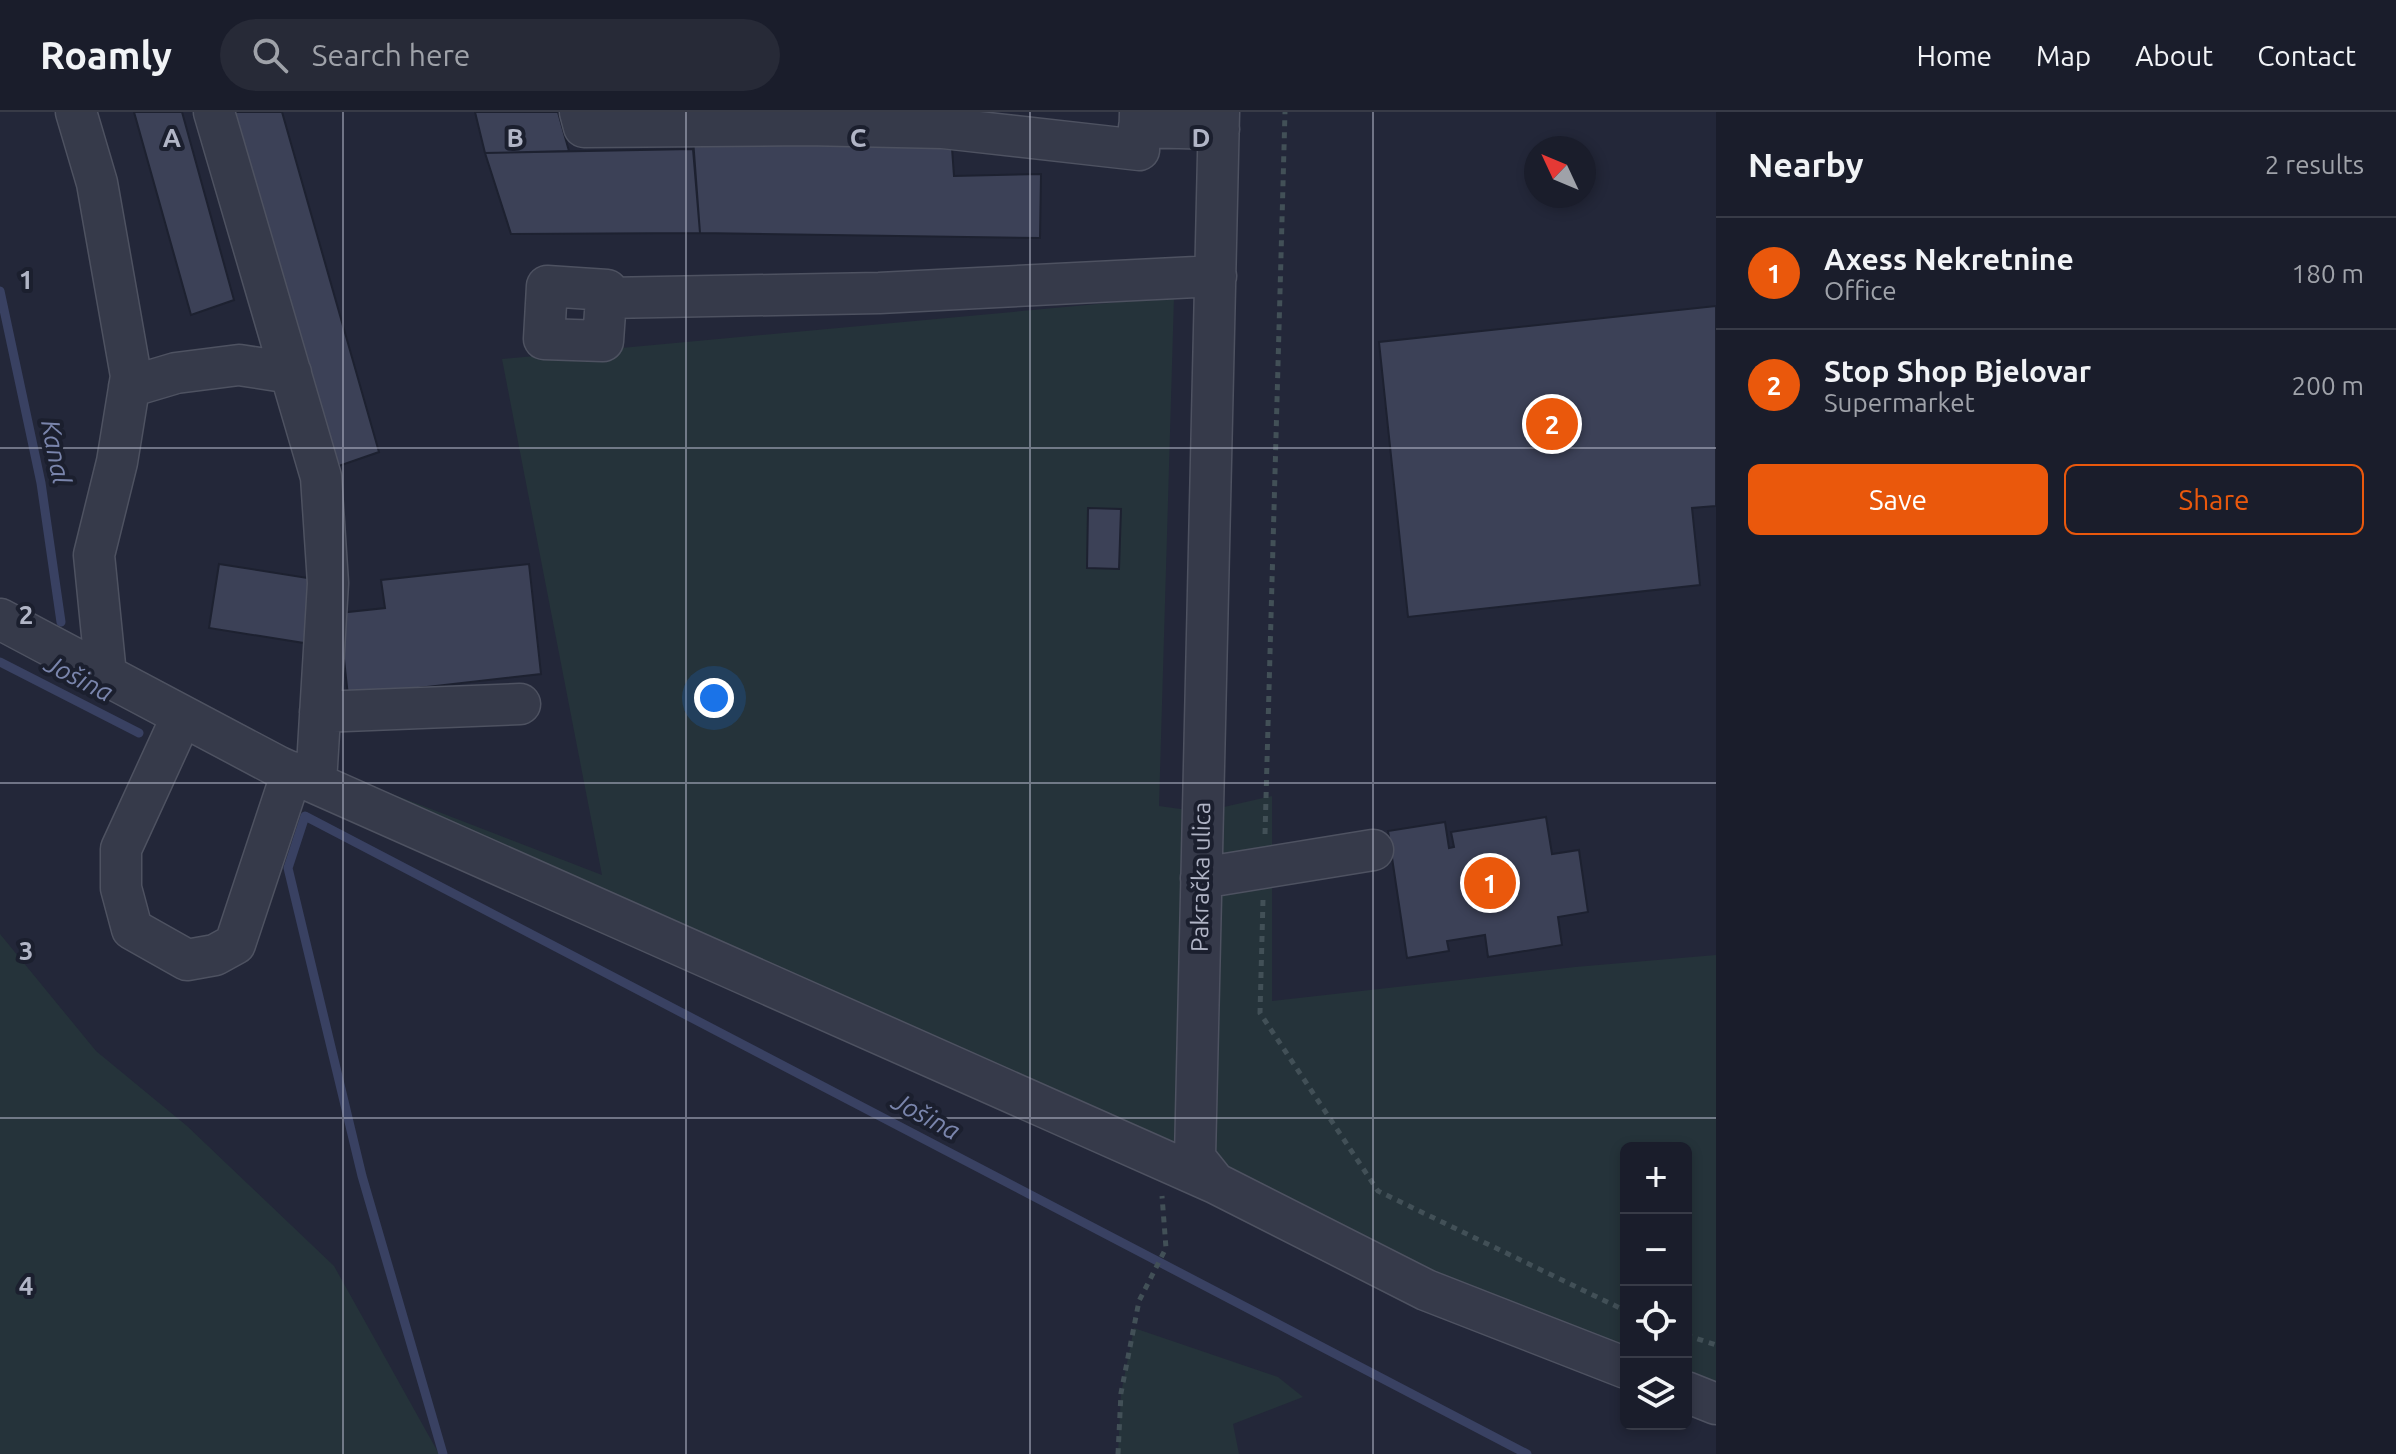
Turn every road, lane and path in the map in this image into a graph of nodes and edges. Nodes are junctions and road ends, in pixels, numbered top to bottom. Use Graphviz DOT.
graph roads {
  1 [pos="76,112"];
  2 [pos="214,112"];
  3 [pos="580,112"];
  4 [pos="1285,112"];
  5 [pos="1139,120"];
  6 [pos="1219,120"];
  7 [pos="1216,276"];
  8 [pos="606,298"];
  9 [pos="291,373"];
  10 [pos="129,387"];
  11 [pos="0,619"];
  12 [pos="106,675"];
  13 [pos="520,704"];
  14 [pos="320,712"];
  15 [pos="182,716"];
  16 [pos="304,778"];
  17 [pos="1264,840"];
  18 [pos="1373,850"];
  19 [pos="1201,878"];
  20 [pos="1263,894"];
  21 [pos="1157,1158"];
  22 [pos="1215,1183"];
  23 [pos="1620,1308"];
  24 [pos="1692,1337"];
  25 [pos="1716,1345"];
  26 [pos="1620,1366"];
  27 [pos="1692,1394"];
  28 [pos="1716,1404"];
  29 [pos="1118,1454"];
  1 -- 10 [label="street"];
  2 -- 9 [label="street"];
  3 -- 5 [label="street"];
  4 -- 17 [label="path"];
  5 -- 6 [label="street"];
  6 -- 7 [label="street, Pakračka ulica"];
  7 -- 8 [label="street"];
  7 -- 19 [label="street, Pakračka ulica"];
  9 -- 10 [label="street"];
  9 -- 14 [label="street"];
  10 -- 12 [label="street"];
  11 -- 12 [label="street"];
  12 -- 15 [label="street"];
  13 -- 14 [label="street"];
  14 -- 16 [label="street"];
  15 -- 16 [label="street"];
  15 -- 16 [label="street"];
  16 -- 21 [label="street"];
  18 -- 19 [label="street"];
  19 -- 22 [label="street, Pakračka ulica"];
  20 -- 23 [label="path"];
  21 -- 22 [label="street"];
  21 -- 29 [label="path"];
  22 -- 26 [label="street"];
  24 -- 25 [label="path"];
  27 -- 28 [label="street"];
}
